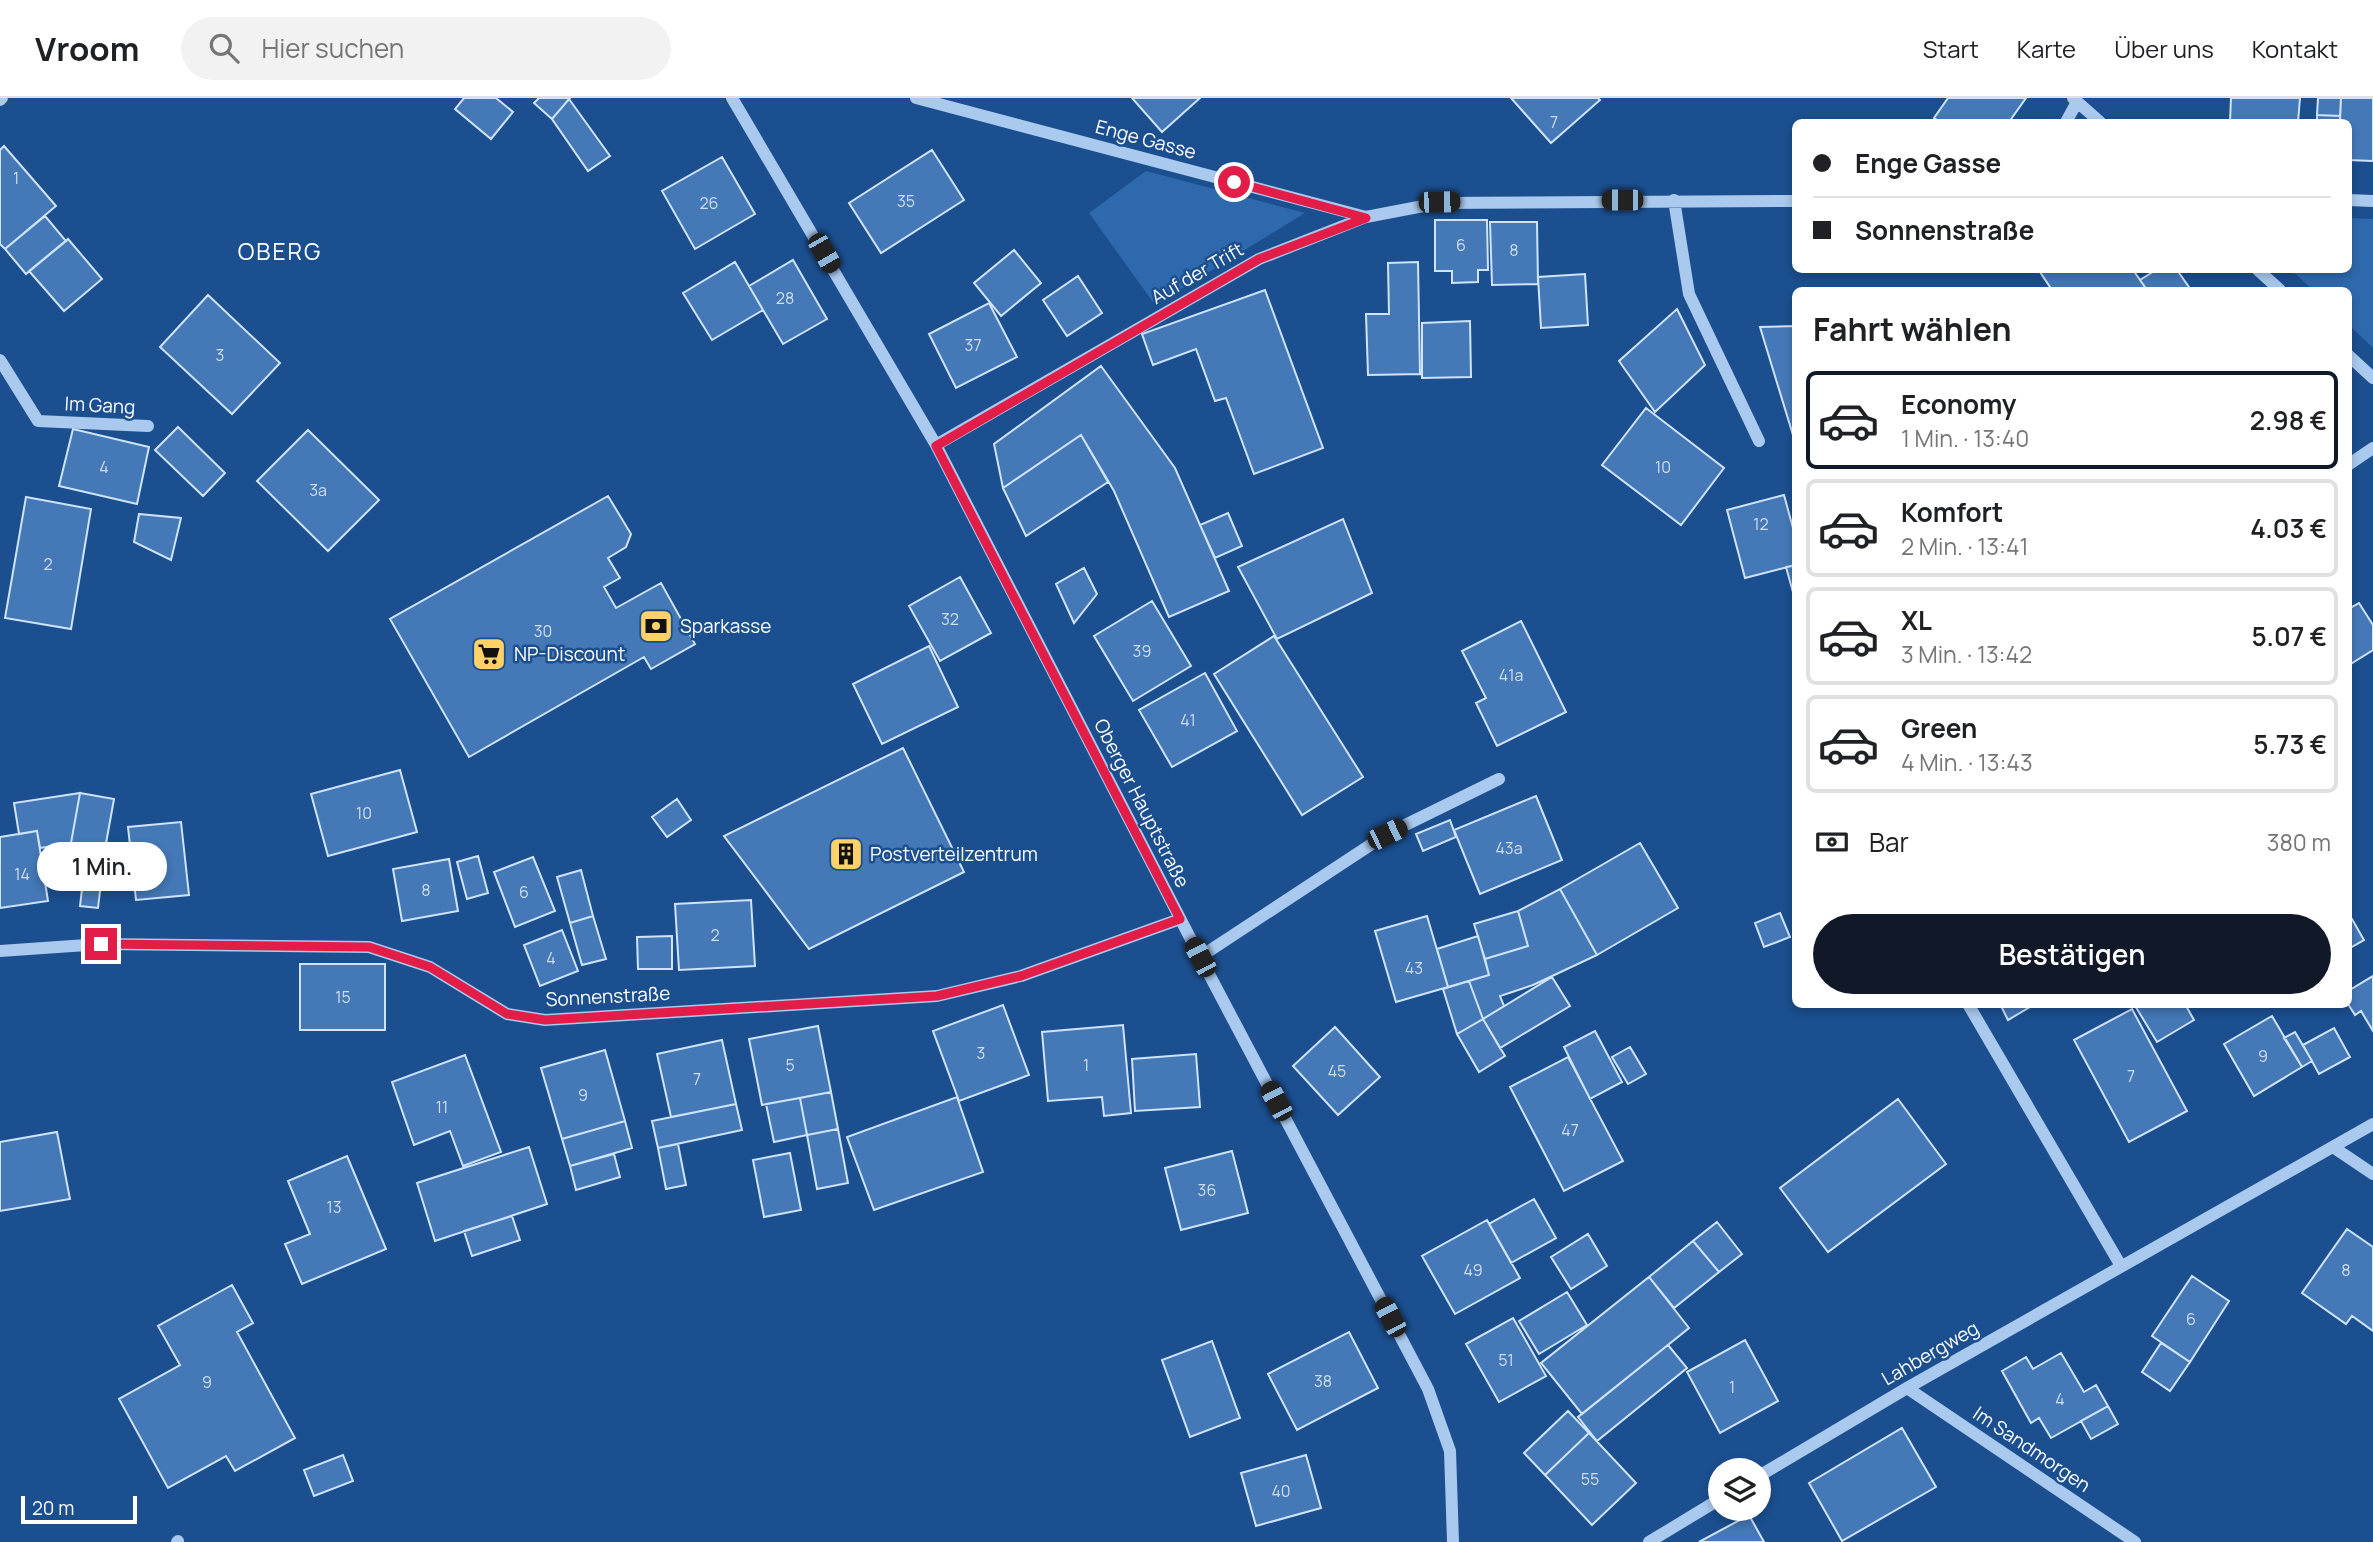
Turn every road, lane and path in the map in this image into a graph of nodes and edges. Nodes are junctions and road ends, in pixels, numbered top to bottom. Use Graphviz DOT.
graph roads {
  1 [pos="916,98"];
  2 [pos="737,100"];
  3 [pos="2075,100"];
  4 [pos="2067,119"];
  5 [pos="2097,119"];
  6 [pos="1674,200"];
  7 [pos="2352,200"];
  8 [pos="1792,201"];
  9 [pos="2373,201"];
  10 [pos="1366,218"];
  11 [pos="2261,273"];
  12 [pos="2277,287"];
  13 [pos="2352,359"];
  14 [pos="0,360"];
  15 [pos="2373,378"];
  16 [pos="148,426"];
  17 [pos="1759,441"];
  18 [pos="936,446"];
  19 [pos="2373,448"];
  20 [pos="2352,462"];
  21 [pos="1499,779"];
  22 [pos="1180,919"];
  23 [pos="0,950"];
  24 [pos="1200,957"];
  25 [pos="1970,1008"];
  26 [pos="2373,1124"];
  27 [pos="2333,1147"];
  28 [pos="2373,1174"];
  29 [pos="2121,1266"];
  30 [pos="1907,1388"];
  31 [pos="1771,1469"];
  32 [pos="1708,1506"];
  33 [pos="1453,1542"];
  34 [pos="1649,1542"];
  35 [pos="2135,1542"];
  1 -- 10 [label="street, Enge Gasse"];
  2 -- 18 [label="street, Oberger Hauptstraße"];
  3 -- 4 [label="street"];
  3 -- 5 [label="street"];
  6 -- 8 [label="street, Auf der Trift"];
  6 -- 10 [label="street, Auf der Trift"];
  6 -- 17 [label="street"];
  7 -- 9 [label="street"];
  10 -- 18 [label="street, Auf der Trift"];
  11 -- 12 [label="street"];
  13 -- 15 [label="street"];
  14 -- 16 [label="street, Im Gang"];
  18 -- 22 [label="street, Oberger Hauptstraße"];
  19 -- 20 [label="street"];
  21 -- 24 [label="street"];
  22 -- 23 [label="street, Sonnenstraße"];
  22 -- 24 [label="street, Oberger Hauptstraße"];
  24 -- 33 [label="street, Oberger Hauptstraße"];
  25 -- 29 [label="street"];
  26 -- 27 [label="street, Lahbergweg"];
  27 -- 28 [label="street"];
  27 -- 29 [label="street, Lahbergweg"];
  29 -- 30 [label="street, Lahbergweg"];
  30 -- 31 [label="street, Lahbergweg"];
  30 -- 35 [label="street, Im Sandmorgen"];
  32 -- 34 [label="street"];
}
